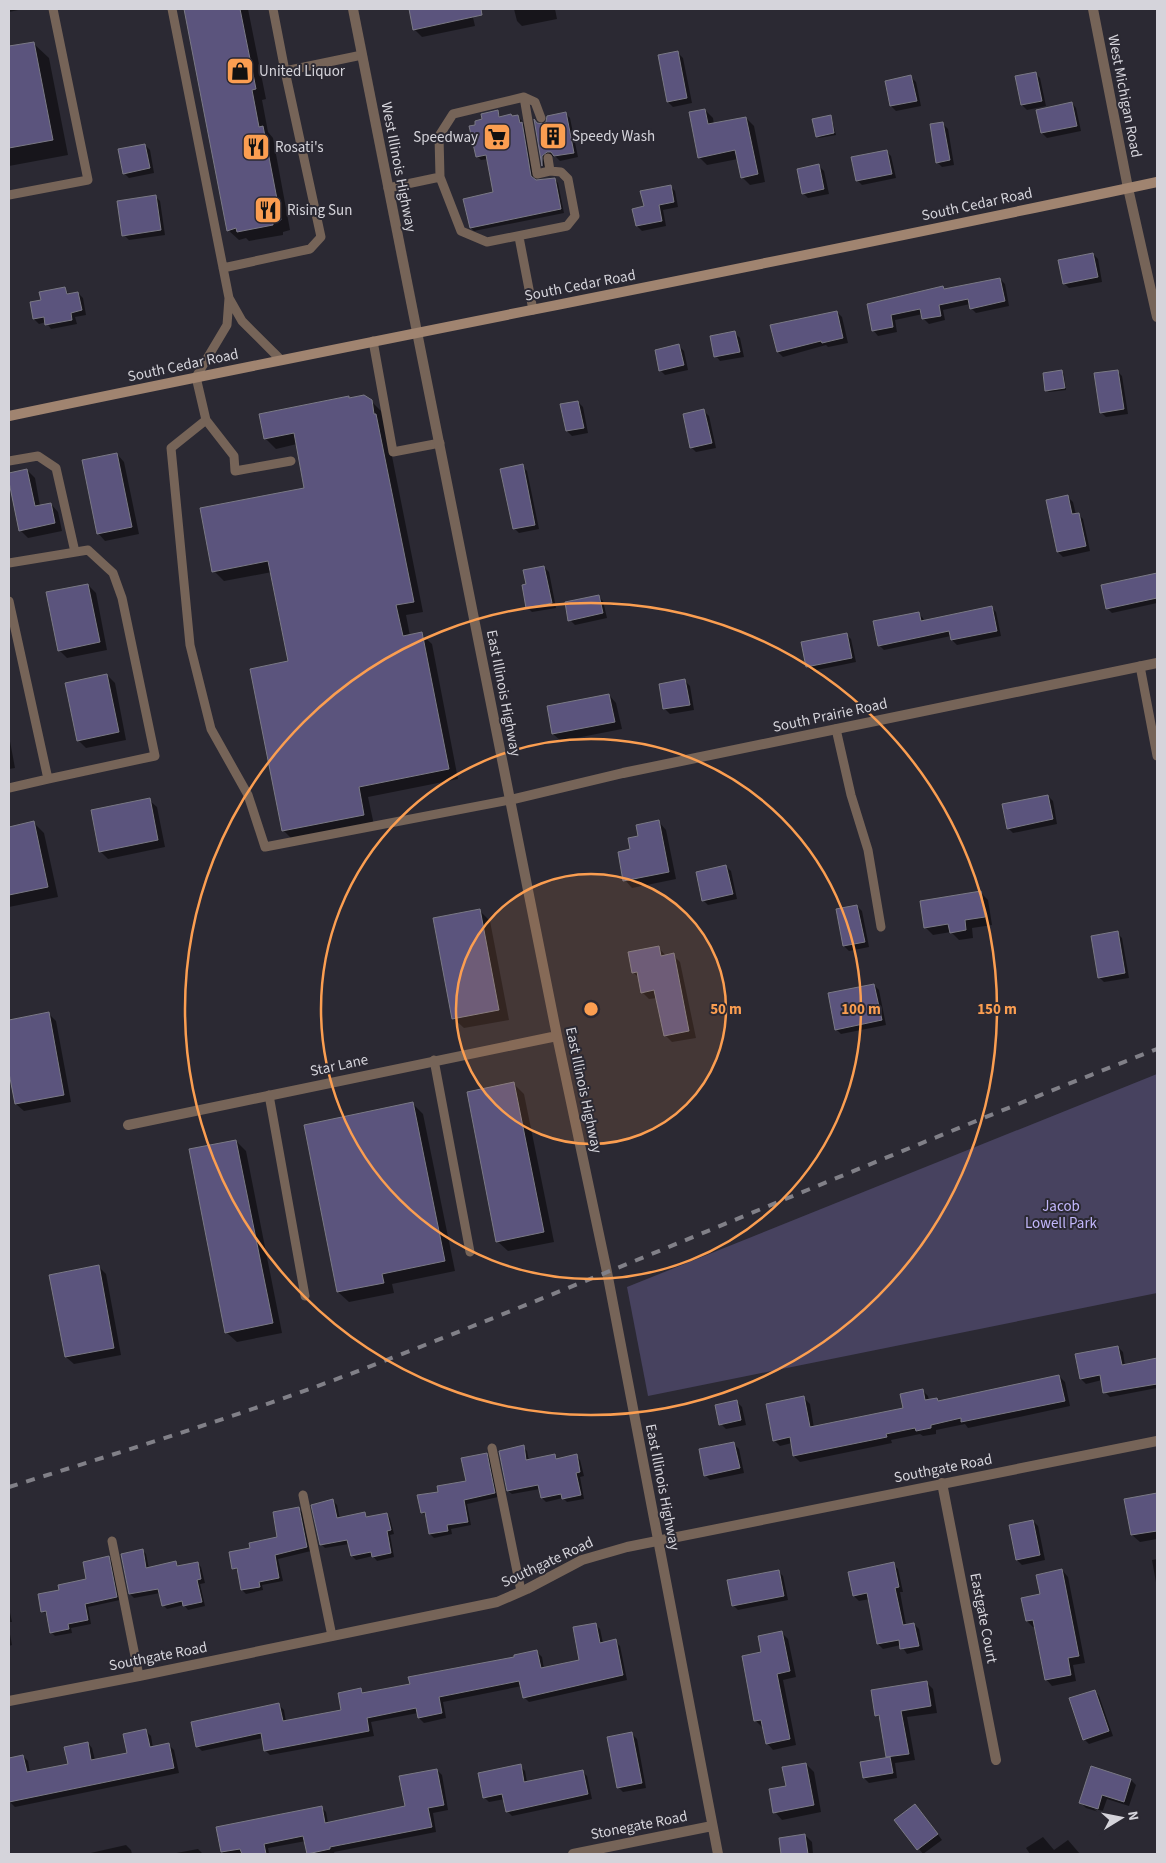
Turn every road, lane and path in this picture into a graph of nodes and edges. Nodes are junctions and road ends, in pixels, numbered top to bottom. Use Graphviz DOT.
graph roads {
  1 [pos="53,9"];
  2 [pos="172,9"];
  3 [pos="273,9"];
  4 [pos="353,9"];
  5 [pos="1093,9"];
  6 [pos="362,55"];
  7 [pos="285,71"];
  8 [pos="524,97"];
  9 [pos="541,118"];
  10 [pos="548,158"];
  11 [pos="550,171"];
  12 [pos="440,177"];
  13 [pos="1157,182"];
  14 [pos="388,188"];
  15 [pos="1128,188"];
  16 [pos="9,195"];
  17 [pos="519,237"];
  18 [pos="223,268"];
  19 [pos="230,298"];
  20 [pos="533,310"];
  21 [pos="1157,317"];
  22 [pos="417,332"];
  23 [pos="373,341"];
  24 [pos="282,360"];
  25 [pos="196,377"];
  26 [pos="9,416"];
  27 [pos="206,420"];
  28 [pos="440,443"];
  29 [pos="9,461"];
  30 [pos="291,461"];
  31 [pos="74,552"];
  32 [pos="9,563"];
  33 [pos="9,601"];
  34 [pos="1157,663"];
  35 [pos="1140,666"];
  36 [pos="836,729"];
  37 [pos="1157,756"];
  38 [pos="48,780"];
  39 [pos="9,788"];
  40 [pos="510,800"];
  41 [pos="881,927"];
  42 [pos="557,1036"];
  43 [pos="434,1060"];
  44 [pos="269,1095"];
  45 [pos="128,1125"];
  46 [pos="470,1252"];
  47 [pos="305,1296"];
  48 [pos="1157,1441"];
  49 [pos="492,1448"];
  50 [pos="942,1483"];
  51 [pos="303,1495"];
  52 [pos="658,1541"];
  53 [pos="112,1542"];
  54 [pos="521,1591"];
  55 [pos="332,1636"];
  56 [pos="139,1676"];
  57 [pos="9,1701"];
  58 [pos="996,1760"];
  59 [pos="712,1826"];
  60 [pos="573,1854"];
  61 [pos="718,1854"];
  1 -- 16 [label="lane"];
  2 -- 18 [label="lane"];
  3 -- 7 [label="lane"];
  4 -- 6 [label="street, West Illinois Highway"];
  5 -- 15 [label="street, West Michigan Road"];
  6 -- 7 [label="lane"];
  6 -- 14 [label="street, West Illinois Highway"];
  7 -- 18 [label="lane"];
  8 -- 9 [label="lane"];
  8 -- 11 [label="lane"];
  8 -- 12 [label="lane"];
  10 -- 11 [label="lane"];
  11 -- 17 [label="lane"];
  12 -- 14 [label="lane"];
  12 -- 17 [label="lane"];
  13 -- 15 [label="main road, South Cedar Road"];
  14 -- 22 [label="street, West Illinois Highway"];
  15 -- 20 [label="main road, South Cedar Road"];
  15 -- 21 [label="street, West Michigan Road"];
  17 -- 20 [label="lane"];
  18 -- 19 [label="lane"];
  19 -- 24 [label="lane"];
  19 -- 25 [label="lane"];
  20 -- 22 [label="main road, South Cedar Road"];
  22 -- 23 [label="main road, South Cedar Road"];
  22 -- 28 [label="street, East Illinois Highway"];
  23 -- 24 [label="main road, South Cedar Road"];
  23 -- 28 [label="lane"];
  24 -- 25 [label="main road, South Cedar Road"];
  25 -- 26 [label="main road, South Cedar Road"];
  25 -- 27 [label="lane"];
  27 -- 30 [label="lane"];
  27 -- 40 [label="lane"];
  28 -- 40 [label="street, East Illinois Highway"];
  29 -- 31 [label="lane"];
  31 -- 32 [label="lane"];
  31 -- 38 [label="lane"];
  33 -- 38 [label="lane"];
  34 -- 35 [label="street, South Prairie Road"];
  35 -- 36 [label="street, South Prairie Road"];
  35 -- 37 [label="lane"];
  36 -- 40 [label="street, South Prairie Road"];
  36 -- 41 [label="lane"];
  38 -- 39 [label="lane"];
  40 -- 42 [label="street, East Illinois Highway"];
  42 -- 43 [label="street, Star Lane"];
  42 -- 52 [label="street, East Illinois Highway"];
  43 -- 44 [label="street, Star Lane"];
  43 -- 46 [label="lane"];
  44 -- 45 [label="street, Star Lane"];
  44 -- 47 [label="lane"];
  48 -- 50 [label="street, Southgate Road"];
  49 -- 54 [label="lane"];
  50 -- 52 [label="street, Southgate Road"];
  50 -- 58 [label="street, Eastgate Court"];
  51 -- 55 [label="lane"];
  52 -- 54 [label="street, Southgate Road"];
  52 -- 59 [label="street, East Illinois Highway"];
  53 -- 56 [label="lane"];
  54 -- 55 [label="street, Southgate Road"];
  55 -- 56 [label="street, Southgate Road"];
  56 -- 57 [label="street, Southgate Road"];
  59 -- 60 [label="street, Stonegate Road"];
  59 -- 61 [label="street, East Illinois Highway"];
}
